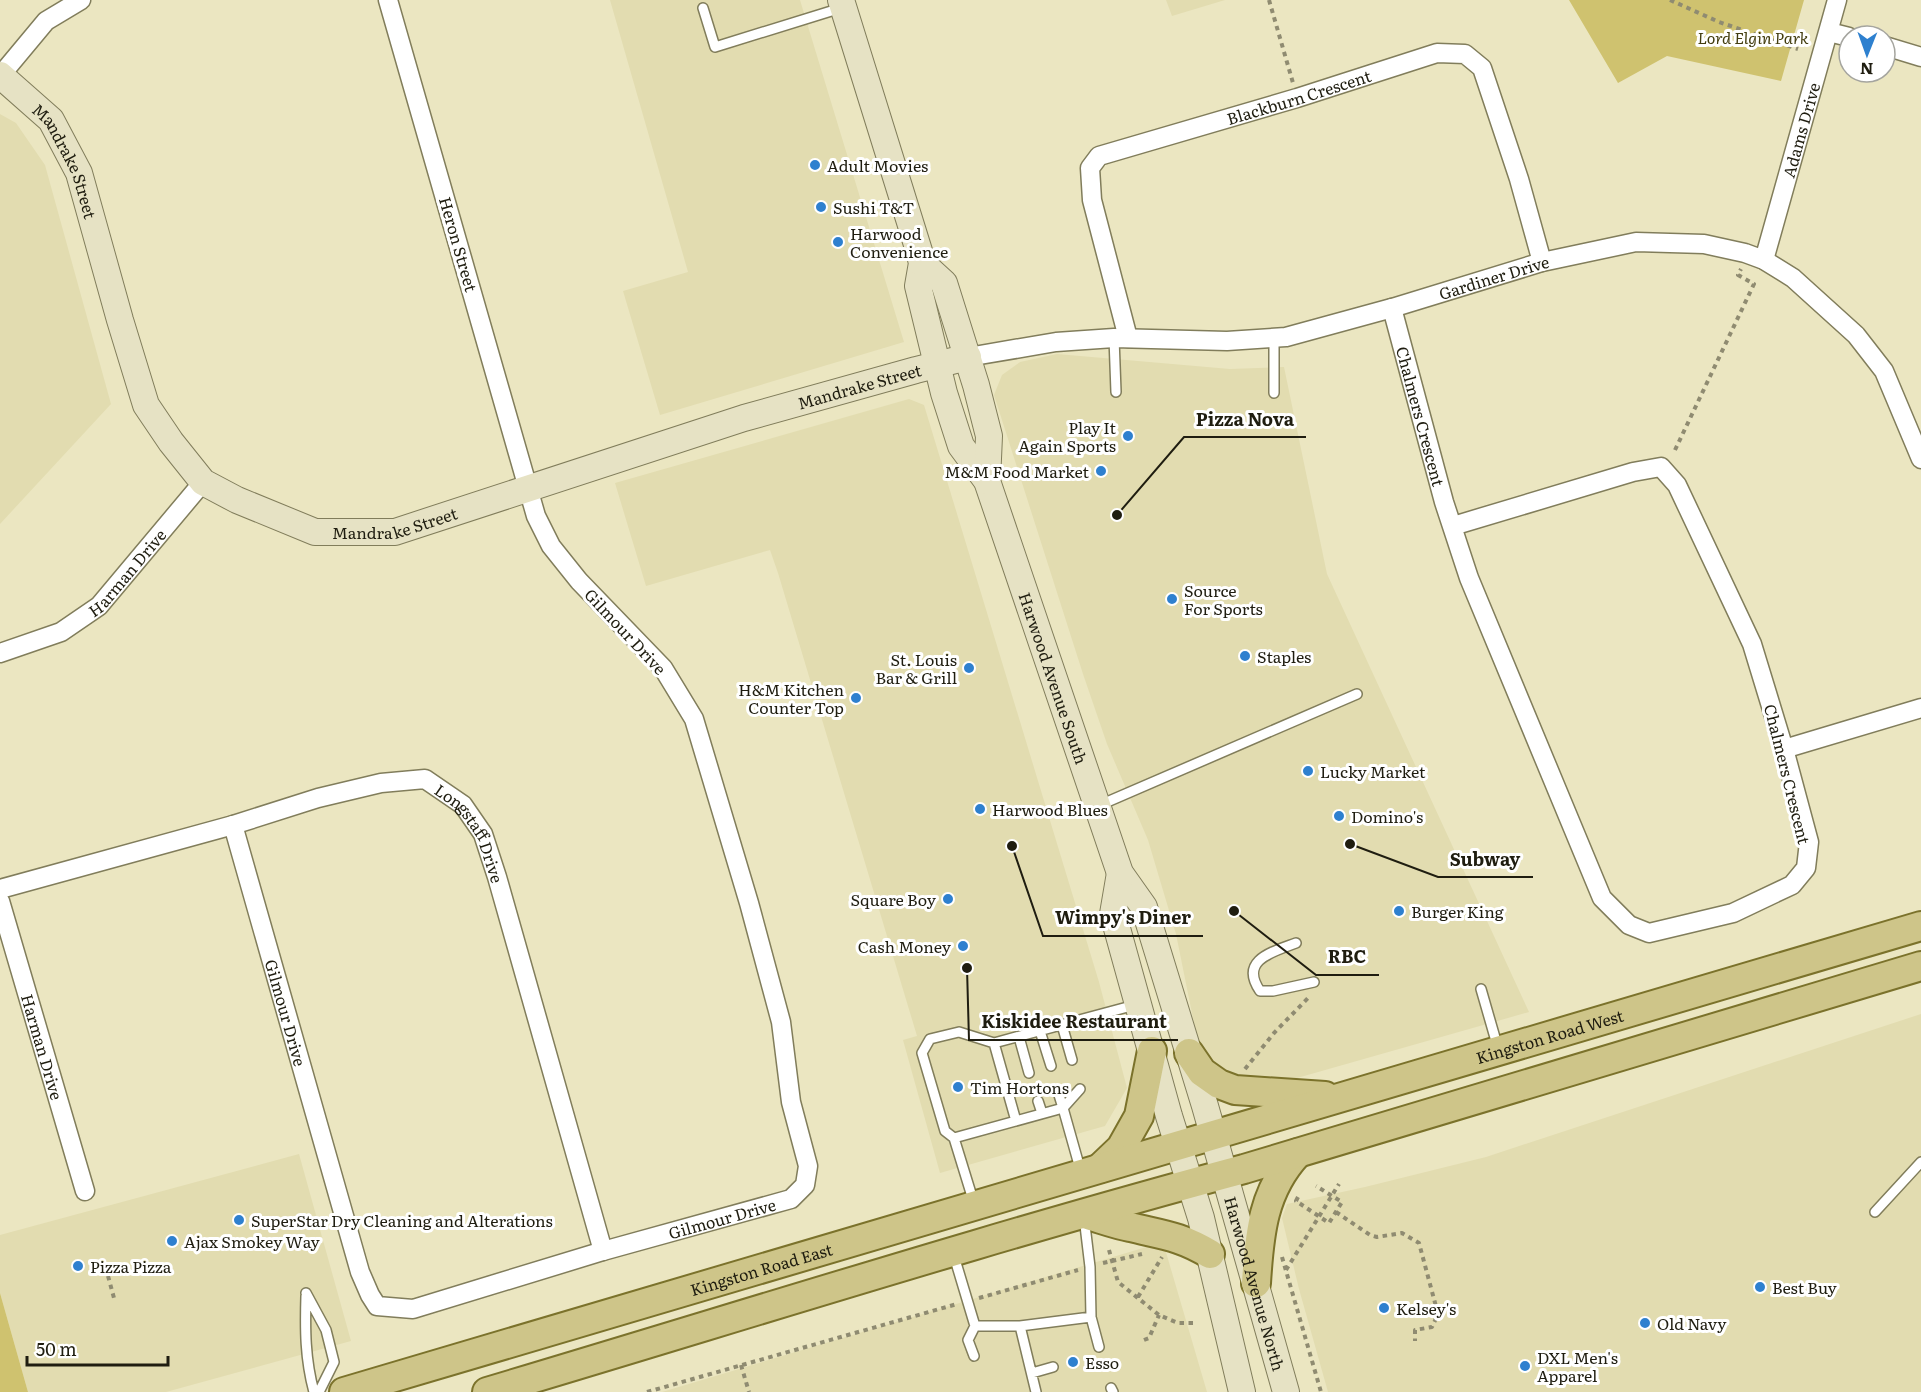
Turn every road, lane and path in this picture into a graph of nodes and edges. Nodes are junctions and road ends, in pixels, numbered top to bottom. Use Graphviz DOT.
graph roads {
  1 [pos="81,0"];
  2 [pos="388,0"];
  3 [pos="1269,0"];
  4 [pos="1670,0"];
  5 [pos="1837,0"];
  6 [pos="842,4"];
  7 [pos="703,8"];
  8 [pos="1829,32"];
  9 [pos="1837,34"];
  10 [pos="1798,49"];
  11 [pos="1897,50"];
  12 [pos="1921,57"];
  13 [pos="0,75"];
  14 [pos="1298,98"];
  15 [pos="1764,260"];
  16 [pos="1542,262"];
  17 [pos="922,263"];
  18 [pos="1742,266"];
  19 [pos="1392,308"];
  20 [pos="1274,337"];
  21 [pos="1121,338"];
  22 [pos="968,357"];
  23 [pos="938,365"];
  24 [pos="1116,392"];
  25 [pos="1274,393"];
  26 [pos="1675,450"];
  27 [pos="1921,459"];
  28 [pos="987,481"];
  29 [pos="203,482"];
  30 [pos="529,487"];
  31 [pos="1453,526"];
  32 [pos="0,653"];
  33 [pos="1357,694"];
  34 [pos="1921,708"];
  35 [pos="1784,749"];
  36 [pos="1096,806"];
  37 [pos="233,825"];
  38 [pos="1120,873"];
  39 [pos="0,889"];
  40 [pos="0,901"];
  41 [pos="1921,927"];
  42 [pos="1296,943"];
  43 [pos="1921,966"];
  44 [pos="1314,982"];
  45 [pos="1481,989"];
  46 [pos="1309,996"];
  47 [pos="1138,1004"];
  48 [pos="1062,1025"];
  49 [pos="1040,1031"];
  50 [pos="1019,1037"];
  51 [pos="994,1043"];
  52 [pos="1498,1051"];
  53 [pos="1152,1052"];
  54 [pos="1189,1053"];
  55 [pos="1072,1060"];
  56 [pos="1051,1066"];
  57 [pos="1029,1073"];
  58 [pos="1239,1077"];
  59 [pos="1080,1089"];
  60 [pos="1059,1095"];
  61 [pos="1342,1097"];
  62 [pos="1038,1101"];
  63 [pos="1063,1108"];
  64 [pos="1042,1113"];
  65 [pos="1016,1121"];
  66 [pos="1212,1137"];
  67 [pos="954,1138"];
  68 [pos="1178,1145"];
  69 [pos="1298,1153"];
  70 [pos="1921,1162"];
  71 [pos="1090,1172"];
  72 [pos="1223,1175"];
  73 [pos="1190,1183"];
  74 [pos="1339,1184"];
  75 [pos="1316,1186"];
  76 [pos="85,1191"];
  77 [pos="1299,1195"];
  78 [pos="1332,1196"];
  79 [pos="975,1206"];
  80 [pos="1336,1212"];
  81 [pos="1875,1212"];
  82 [pos="1084,1214"];
  83 [pos="1319,1216"];
  84 [pos="1109,1250"];
  85 [pos="603,1251"];
  86 [pos="1150,1252"];
  87 [pos="953,1253"];
  88 [pos="1157,1253"];
  89 [pos="1210,1254"];
  90 [pos="1112,1261"];
  91 [pos="1090,1267"];
  92 [pos="108,1276"];
  93 [pos="1256,1282"];
  94 [pos="114,1298"];
  95 [pos="1137,1298"];
  96 [pos="968,1301"];
  97 [pos="1160,1315"];
  98 [pos="1091,1317"];
  99 [pos="1197,1323"];
  100 [pos="975,1326"];
  101 [pos="1020,1326"];
  102 [pos="1144,1340"];
  103 [pos="1415,1341"];
  104 [pos="1099,1347"];
  105 [pos="974,1356"];
  106 [pos="741,1365"];
  107 [pos="1053,1367"];
  108 [pos="1032,1373"];
  109 [pos="314,1392"];
  110 [pos="320,1392"];
  111 [pos="344,1392"];
  112 [pos="487,1392"];
  113 [pos="647,1392"];
  114 [pos="748,1392"];
  115 [pos="1036,1392"];
  116 [pos="1242,1392"];
  117 [pos="1286,1392"];
  118 [pos="1321,1392"];
  1 -- 13 [label="street"];
  2 -- 30 [label="street, Heron Street"];
  3 -- 14 [label="path"];
  4 -- 10 [label="path"];
  5 -- 8 [label="street, Adams Drive"];
  6 -- 7 [label="lane"];
  6 -- 17 [label="main road, Harwood Avenue South"];
  8 -- 9 [label="street"];
  8 -- 15 [label="street, Adams Drive"];
  11 -- 12 [label="street"];
  13 -- 29 [label="main road, Mandrake Street"];
  14 -- 16 [label="street, Blackburn Crescent"];
  14 -- 21 [label="street, Blackburn Crescent"];
  15 -- 16 [label="street, Gardiner Drive"];
  15 -- 27 [label="street, Gardiner Drive"];
  16 -- 19 [label="street, Gardiner Drive"];
  17 -- 22 [label="main road, Harwood Avenue South"];
  17 -- 23 [label="main road, Harwood Avenue South"];
  18 -- 26 [label="path"];
  19 -- 20 [label="street, Gardiner Drive"];
  19 -- 31 [label="street, Chalmers Crescent"];
  20 -- 21 [label="street, Gardiner Drive"];
  20 -- 25 [label="lane"];
  21 -- 22 [label="street, Gardiner Drive"];
  21 -- 24 [label="lane"];
  22 -- 23 [label="main road, Mandrake Street"];
  22 -- 28 [label="main road, Harwood Avenue South"];
  23 -- 28 [label="main road, Harwood Avenue South"];
  23 -- 30 [label="main road, Mandrake Street"];
  28 -- 36 [label="main road, Harwood Avenue South"];
  29 -- 30 [label="main road, Mandrake Street"];
  29 -- 32 [label="street, Harman Drive"];
  30 -- 85 [label="street, Gilmour Drive"];
  31 -- 35 [label="street, Chalmers Crescent"];
  31 -- 35 [label="street, Chalmers Crescent"];
  33 -- 36 [label="lane"];
  34 -- 35 [label="street"];
  36 -- 38 [label="main road, Harwood Avenue South"];
  37 -- 39 [label="street, Longstaff Drive"];
  37 -- 85 [label="street, Longstaff Drive"];
  37 -- 85 [label="street, Gilmour Drive"];
  38 -- 47 [label="main road, Harwood Avenue South"];
  38 -- 54 [label="main road, Harwood Avenue South"];
  40 -- 76 [label="street, Harman Drive"];
  41 -- 52 [label="main road, Kingston Road West"];
  42 -- 44 [label="lane"];
  43 -- 69 [label="main road"];
  45 -- 52 [label="lane"];
  46 -- 58 [label="path"];
  47 -- 48 [label="lane"];
  47 -- 53 [label="main road, Harwood Avenue South"];
  48 -- 49 [label="lane"];
  48 -- 55 [label="lane"];
  49 -- 50 [label="lane"];
  49 -- 56 [label="lane"];
  50 -- 51 [label="lane"];
  50 -- 57 [label="lane"];
  51 -- 65 [label="lane"];
  51 -- 67 [label="lane"];
  52 -- 61 [label="main road, Kingston Road West"];
  53 -- 68 [label="main road, Harwood Avenue South"];
  53 -- 71 [label="main road"];
  54 -- 61 [label="main road"];
  54 -- 66 [label="main road, Harwood Avenue South"];
  59 -- 63 [label="lane"];
  60 -- 63 [label="lane"];
  61 -- 66 [label="main road, Kingston Road West"];
  62 -- 64 [label="lane"];
  63 -- 64 [label="lane"];
  63 -- 71 [label="lane"];
  64 -- 65 [label="lane"];
  65 -- 67 [label="lane"];
  66 -- 68 [label="main road, Kingston Road West"];
  66 -- 72 [label="main road, Harwood Avenue South"];
  67 -- 79 [label="lane"];
  68 -- 71 [label="main road, Kingston Road East"];
  68 -- 73 [label="main road, Harwood Avenue North"];
  69 -- 72 [label="main road"];
  69 -- 93 [label="main road"];
  70 -- 81 [label="lane"];
  71 -- 79 [label="main road, Kingston Road East"];
  72 -- 73 [label="main road"];
  72 -- 93 [label="main road, Harwood Avenue North"];
  73 -- 82 [label="main road"];
  73 -- 89 [label="main road, Harwood Avenue North"];
  74 -- 78 [label="path"];
  75 -- 78 [label="path"];
  77 -- 83 [label="path"];
  78 -- 80 [label="path"];
  78 -- 83 [label="path"];
  79 -- 111 [label="main road, Kingston Road East"];
  80 -- 83 [label="path"];
  80 -- 103 [label="path"];
  82 -- 87 [label="main road"];
  82 -- 89 [label="main road"];
  82 -- 91 [label="lane"];
  83 -- 118 [label="path"];
  84 -- 90 [label="path"];
  86 -- 90 [label="path"];
  87 -- 96 [label="lane"];
  87 -- 112 [label="main road"];
  88 -- 95 [label="path"];
  89 -- 116 [label="main road, Harwood Avenue North"];
  90 -- 91 [label="path"];
  90 -- 95 [label="path"];
  91 -- 96 [label="path"];
  91 -- 98 [label="lane"];
  92 -- 94 [label="path"];
  93 -- 117 [label="main road, Harwood Avenue North"];
  95 -- 97 [label="path"];
  96 -- 100 [label="lane"];
  96 -- 106 [label="path"];
  97 -- 99 [label="path"];
  97 -- 102 [label="path"];
  98 -- 101 [label="lane"];
  98 -- 104 [label="lane"];
  100 -- 101 [label="lane"];
  100 -- 105 [label="lane"];
  101 -- 108 [label="lane"];
  106 -- 113 [label="path"];
  106 -- 114 [label="path"];
  107 -- 108 [label="lane"];
  108 -- 115 [label="lane"];
  109 -- 110 [label="lane"];
}
